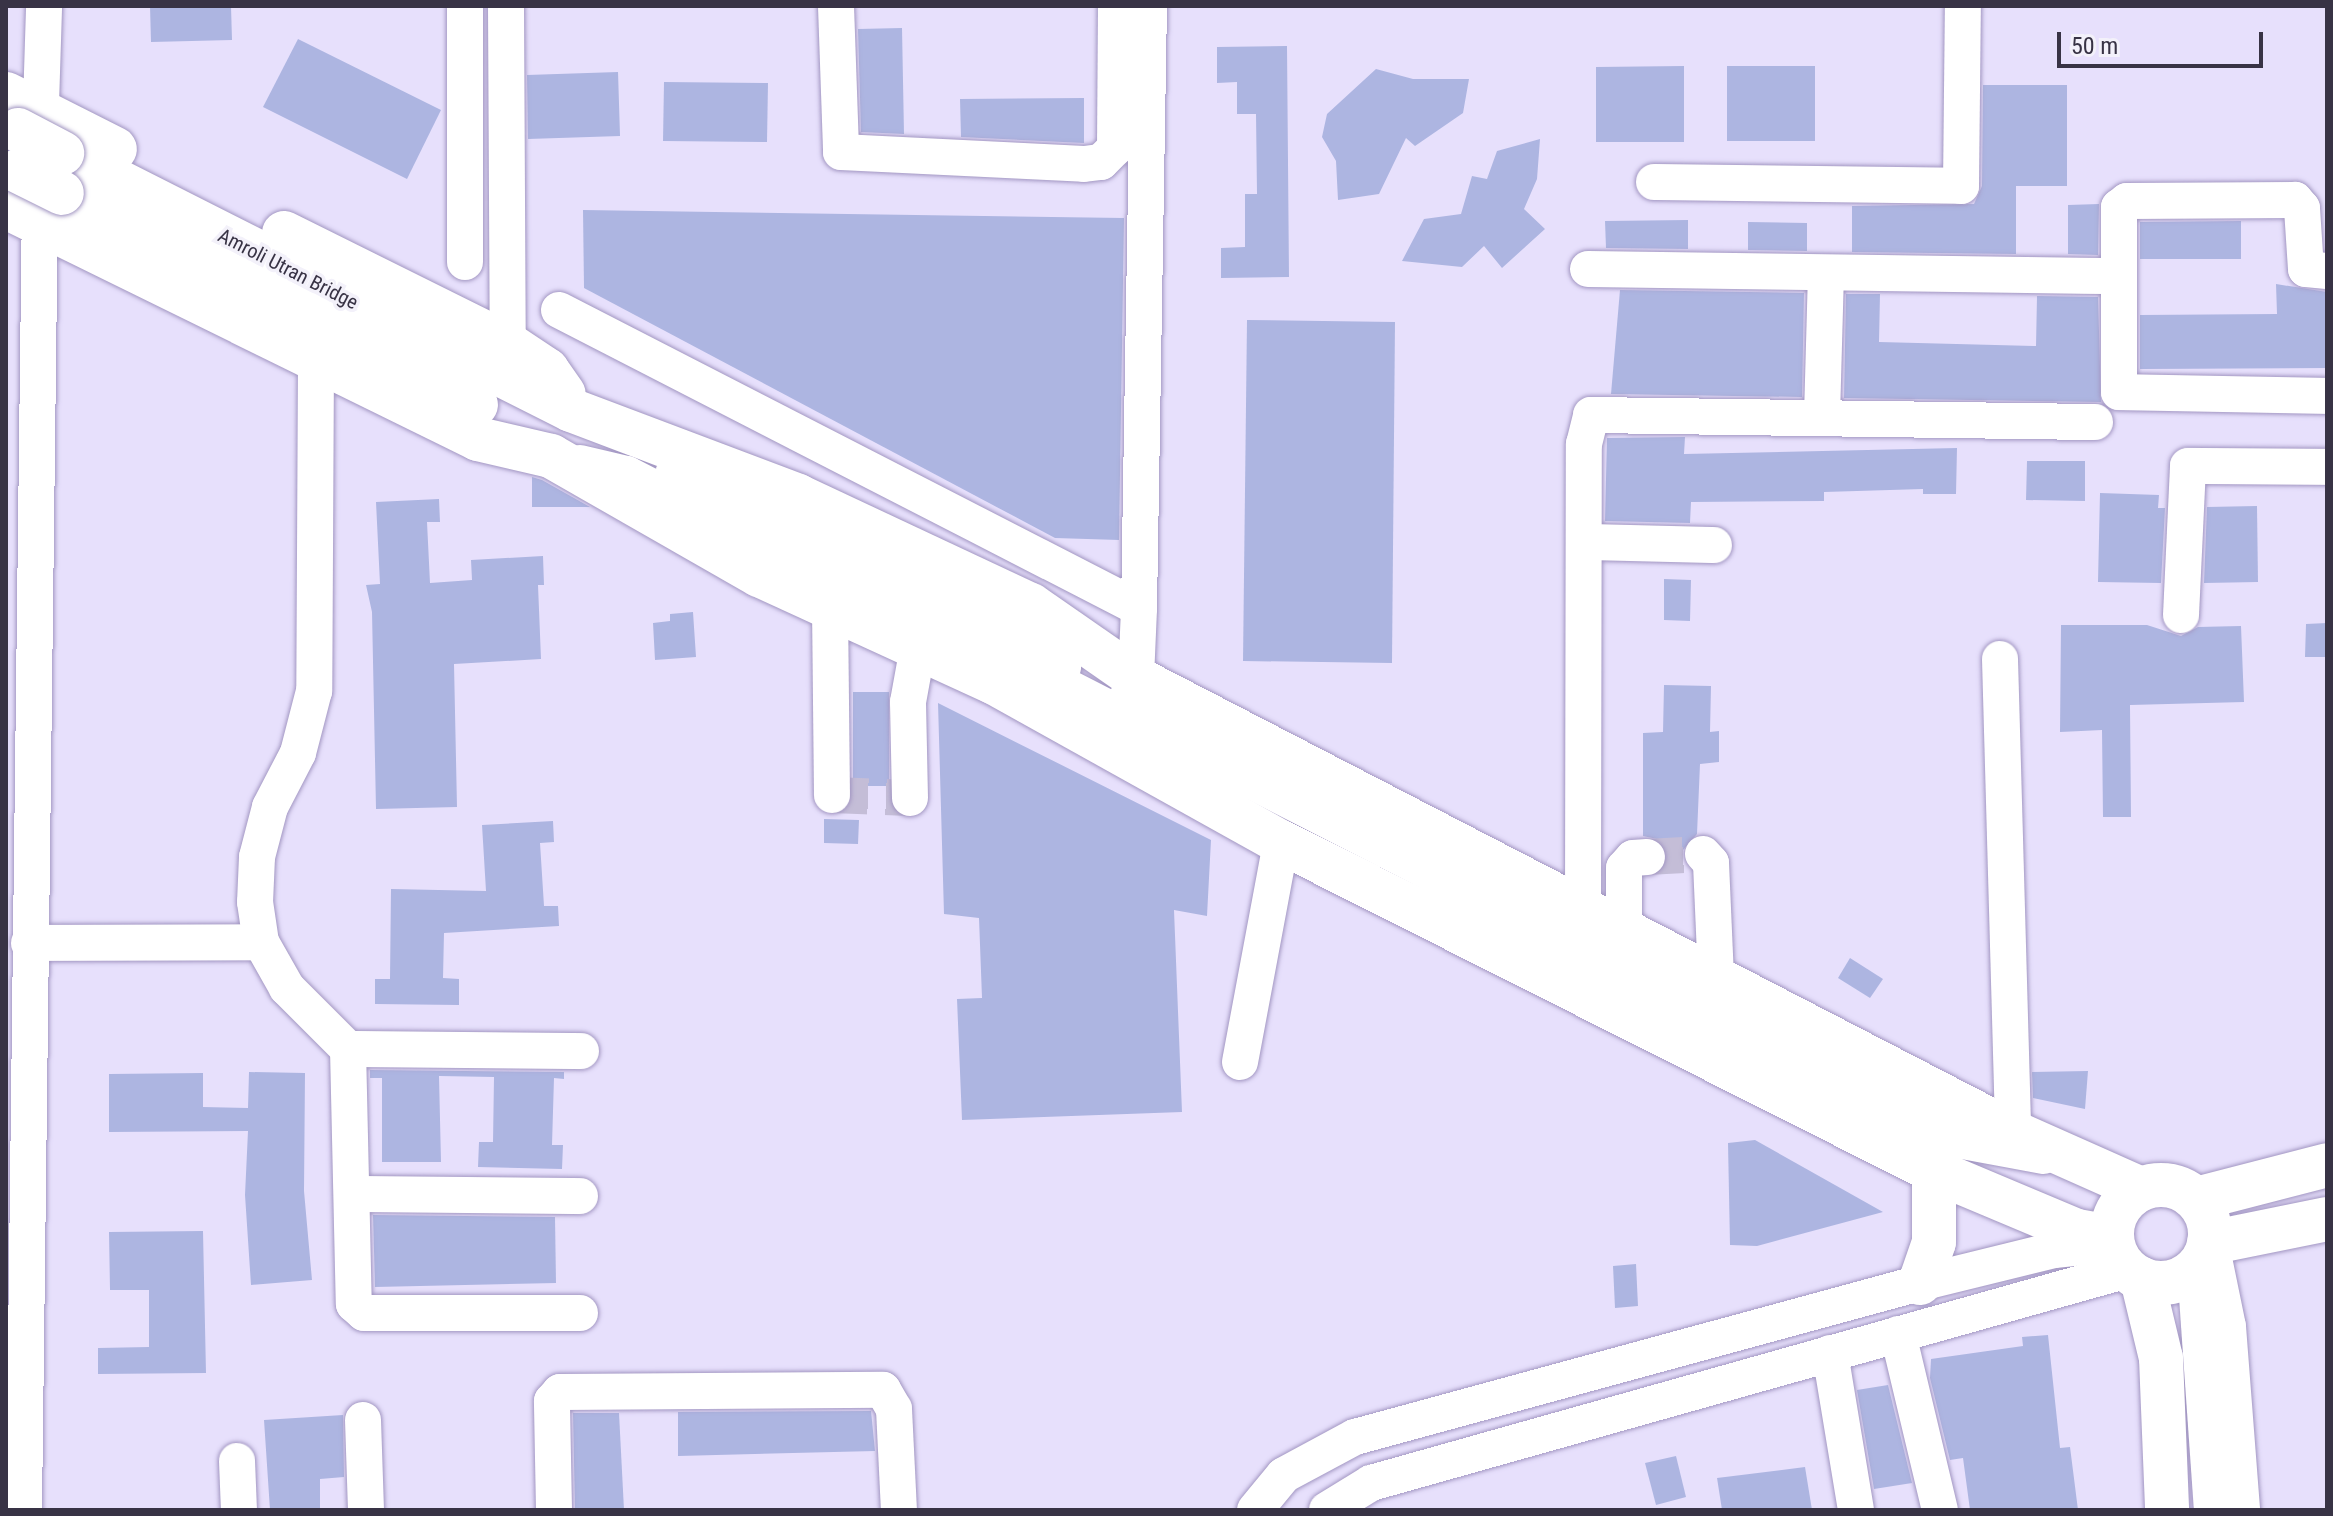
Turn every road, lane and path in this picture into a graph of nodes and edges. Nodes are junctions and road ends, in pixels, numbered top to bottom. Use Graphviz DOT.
graph roads {
  1 [pos="44,6"];
  2 [pos="465,6"];
  3 [pos="506,6"];
  4 [pos="836,6"];
  5 [pos="1116,6"];
  6 [pos="1149,6"];
  7 [pos="1963,6"];
  8 [pos="26,157"];
  9 [pos="1654,182"];
  10 [pos="465,262"];
  11 [pos="1588,269"];
  12 [pos="2327,271"];
  13 [pos="1826,274"];
  14 [pos="2105,276"];
  15 [pos="559,310"];
  16 [pos="508,344"];
  17 [pos="316,361"];
  18 [pos="2327,396"];
  19 [pos="571,410"];
  20 [pos="1822,416"];
  21 [pos="2095,422"];
  22 [pos="551,456"];
  23 [pos="2327,467"];
  24 [pos="1587,542"];
  25 [pos="1714,545"];
  26 [pos="830,606"];
  27 [pos="1139,608"];
  28 [pos="2181,615"];
  29 [pos="918,647"];
  30 [pos="2000,659"];
  31 [pos="1120,712"];
  32 [pos="832,795"];
  33 [pos="910,798"];
  34 [pos="1281,842"];
  35 [pos="1703,854"];
  36 [pos="1647,857"];
  37 [pos="1583,908"];
  38 [pos="1624,929"];
  39 [pos="261,942"];
  40 [pos="22,959"];
  41 [pos="1716,976"];
  42 [pos="348,1049"];
  43 [pos="581,1051"];
  44 [pos="1240,1062"];
  45 [pos="1922,1125"];
  46 [pos="2013,1132"];
  47 [pos="17,1144"];
  48 [pos="2077,1162"];
  49 [pos="2327,1165"];
  50 [pos="1934,1171"];
  51 [pos="2141,1189"];
  52 [pos="353,1194"];
  53 [pos="580,1196"];
  54 [pos="2196,1199"];
  55 [pos="2327,1219"];
  56 [pos="2060,1224"];
  57 [pos="2160,1259"];
  58 [pos="1920,1283"];
  59 [pos="580,1313"];
  60 [pos="1748,1329"];
  61 [pos="1898,1334"];
  62 [pos="1830,1353"];
  63 [pos="1760,1373"];
  64 [pos="363,1420"];
  65 [pos="237,1461"];
  66 [pos="24,1510"];
  67 [pos="239,1510"];
  68 [pos="366,1510"];
  69 [pos="554,1510"];
  70 [pos="899,1510"];
  71 [pos="1255,1510"];
  72 [pos="1327,1510"];
  73 [pos="1856,1510"];
  74 [pos="1940,1510"];
  75 [pos="2167,1510"];
  76 [pos="2192,1510"];
  77 [pos="2212,1510"];
  78 [pos="2238,1510"];
  1 -- 8 [label="street"];
  2 -- 10 [label="street"];
  3 -- 16 [label="street"];
  4 -- 5 [label="street"];
  6 -- 27 [label="street"];
  7 -- 9 [label="street"];
  8 -- 16 [label="main road"];
  8 -- 17 [label="main road"];
  8 -- 19 [label="main road, Amroli Utran Bridge"];
  8 -- 22 [label="main road, Amroli Utran Bridge"];
  8 -- 40 [label="street"];
  11 -- 13 [label="street"];
  12 -- 18 [label="street"];
  13 -- 14 [label="street"];
  13 -- 20 [label="street"];
  15 -- 27 [label="street"];
  16 -- 19 [label="main road"];
  17 -- 22 [label="main road"];
  17 -- 39 [label="street"];
  19 -- 31 [label="main road, Amroli Utran Bridge"];
  20 -- 21 [label="street"];
  20 -- 24 [label="street"];
  22 -- 26 [label="main road"];
  22 -- 31 [label="street"];
  23 -- 28 [label="street"];
  24 -- 25 [label="street"];
  24 -- 37 [label="street"];
  26 -- 29 [label="main road"];
  26 -- 32 [label="street"];
  27 -- 31 [label="street"];
  29 -- 31 [label="main road"];
  29 -- 33 [label="street"];
  30 -- 46 [label="street"];
  31 -- 34 [label="main road"];
  31 -- 37 [label="main road"];
  31 -- 45 [label="street"];
  34 -- 44 [label="street"];
  34 -- 50 [label="main road"];
  35 -- 41 [label="street"];
  36 -- 38 [label="street"];
  37 -- 38 [label="main road"];
  38 -- 41 [label="main road"];
  39 -- 40 [label="street"];
  39 -- 42 [label="street"];
  40 -- 47 [label="street"];
  41 -- 46 [label="main road"];
  42 -- 43 [label="street"];
  42 -- 52 [label="street"];
  45 -- 48 [label="street"];
  45 -- 56 [label="street"];
  46 -- 48 [label="main road"];
  47 -- 66 [label="street"];
  48 -- 51 [label="main road"];
  49 -- 54 [label="main road"];
  50 -- 56 [label="main road"];
  50 -- 58 [label="main road"];
  51 -- 54 [label="main road"];
  51 -- 57 [label="main road"];
  52 -- 53 [label="street"];
  52 -- 59 [label="street"];
  54 -- 57 [label="main road"];
  55 -- 57 [label="main road"];
  56 -- 57 [label="main road"];
  57 -- 58 [label="street"];
  57 -- 61 [label="street"];
  57 -- 75 [label="main road"];
  57 -- 76 [label="street"];
  57 -- 77 [label="street"];
  57 -- 78 [label="main road"];
  58 -- 60 [label="street"];
  60 -- 63 [label="street"];
  60 -- 71 [label="street"];
  61 -- 62 [label="street"];
  61 -- 74 [label="street"];
  62 -- 63 [label="street"];
  62 -- 73 [label="street"];
  63 -- 72 [label="street"];
  64 -- 68 [label="street"];
  65 -- 67 [label="street"];
  69 -- 70 [label="street"];
}
